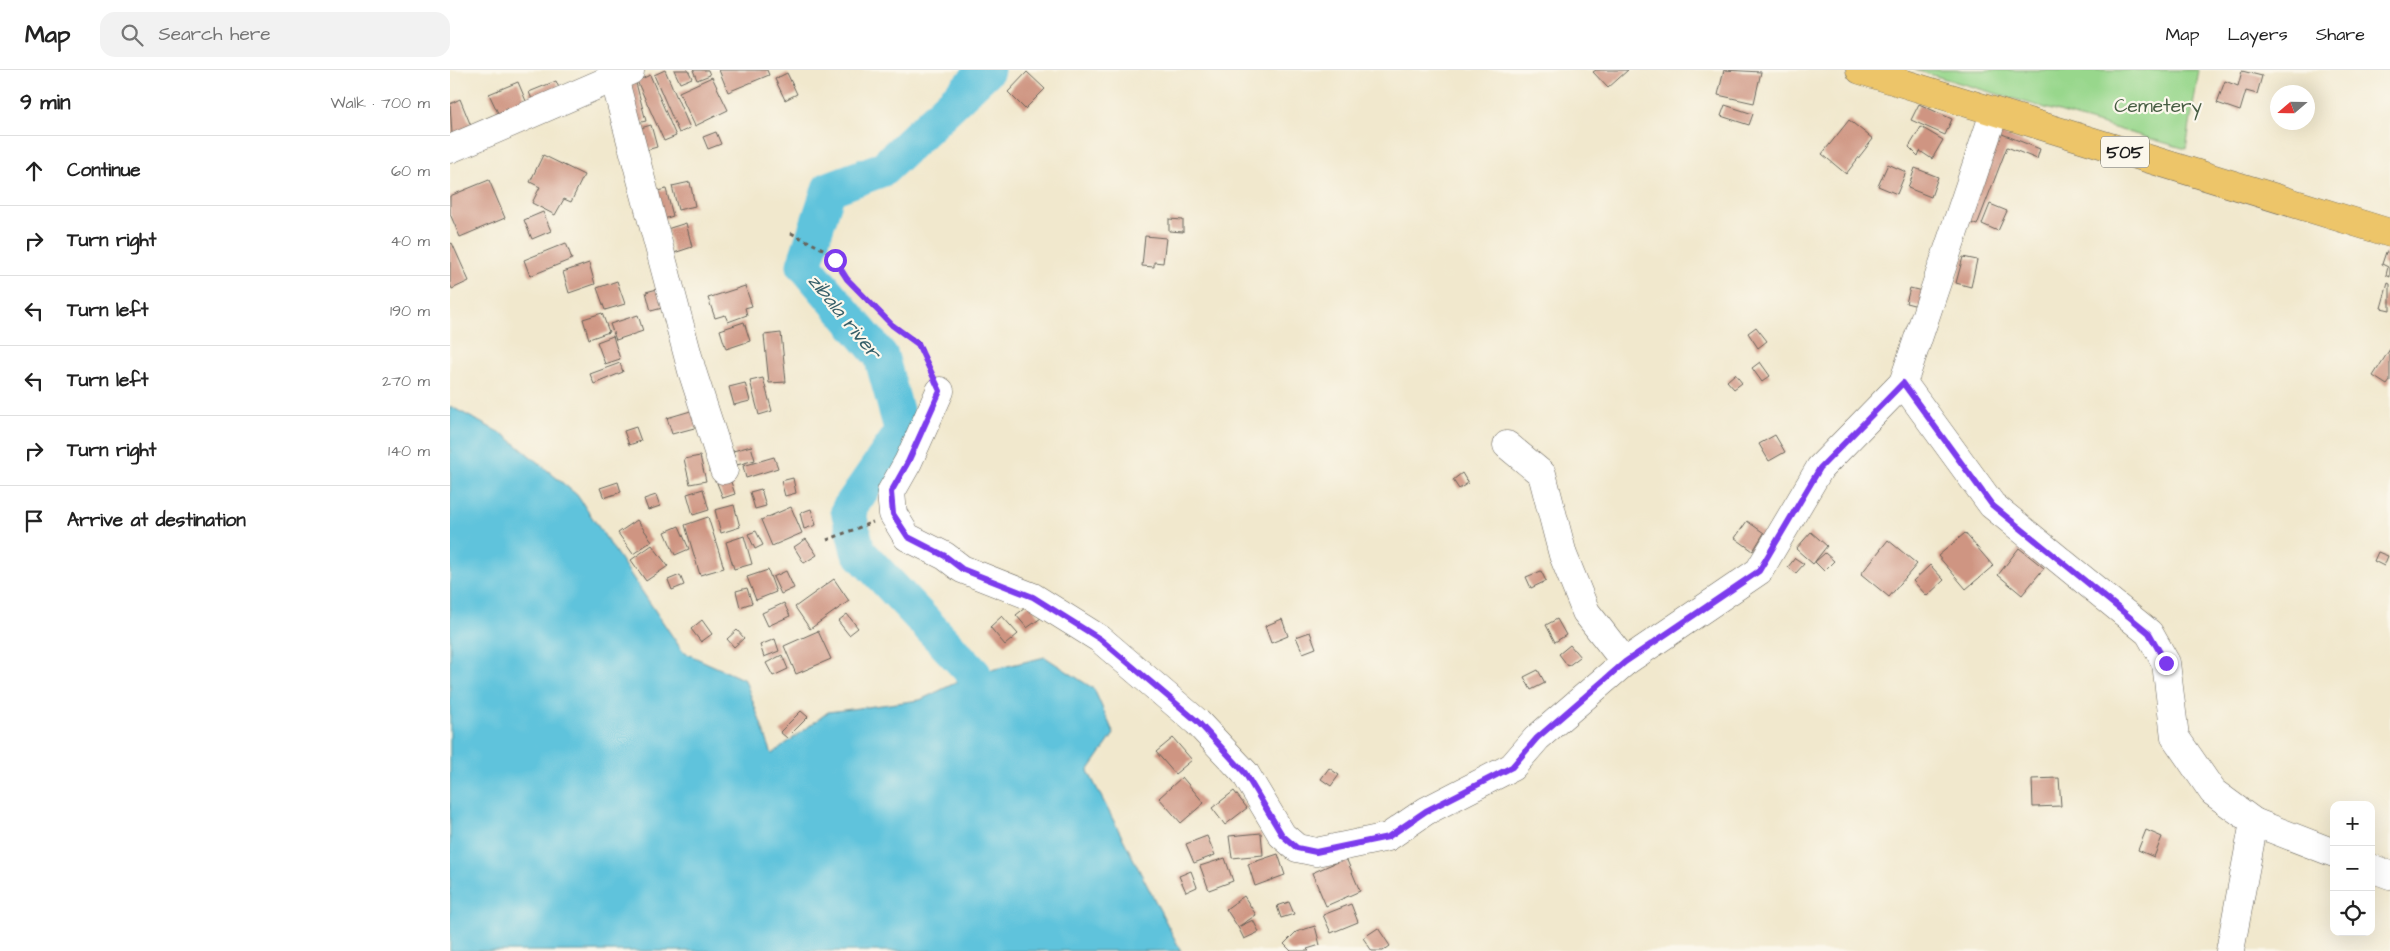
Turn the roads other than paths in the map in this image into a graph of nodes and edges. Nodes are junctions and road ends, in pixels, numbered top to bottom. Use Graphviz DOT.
graph roads {
  1 [pos="1860,70"];
  2 [pos="619,73"];
  3 [pos="1994,113"];
  4 [pos="450,149"];
  5 [pos="2390,233"];
  6 [pos="1903,383"];
  7 [pos="940,391"];
  8 [pos="1507,445"];
  9 [pos="724,470"];
  10 [pos="1625,662"];
  11 [pos="2254,822"];
  12 [pos="2330,851"];
  13 [pos="2375,869"];
  14 [pos="2390,875"];
  15 [pos="2230,951"];
  1 -- 3 [label="main road, 505"];
  2 -- 4 [label="street"];
  2 -- 9 [label="street"];
  3 -- 5 [label="main road, 505"];
  3 -- 6 [label="street"];
  6 -- 10 [label="street"];
  6 -- 11 [label="street"];
  7 -- 10 [label="street"];
  8 -- 10 [label="street"];
  11 -- 12 [label="street"];
  11 -- 15 [label="street"];
  13 -- 14 [label="street"];
}
